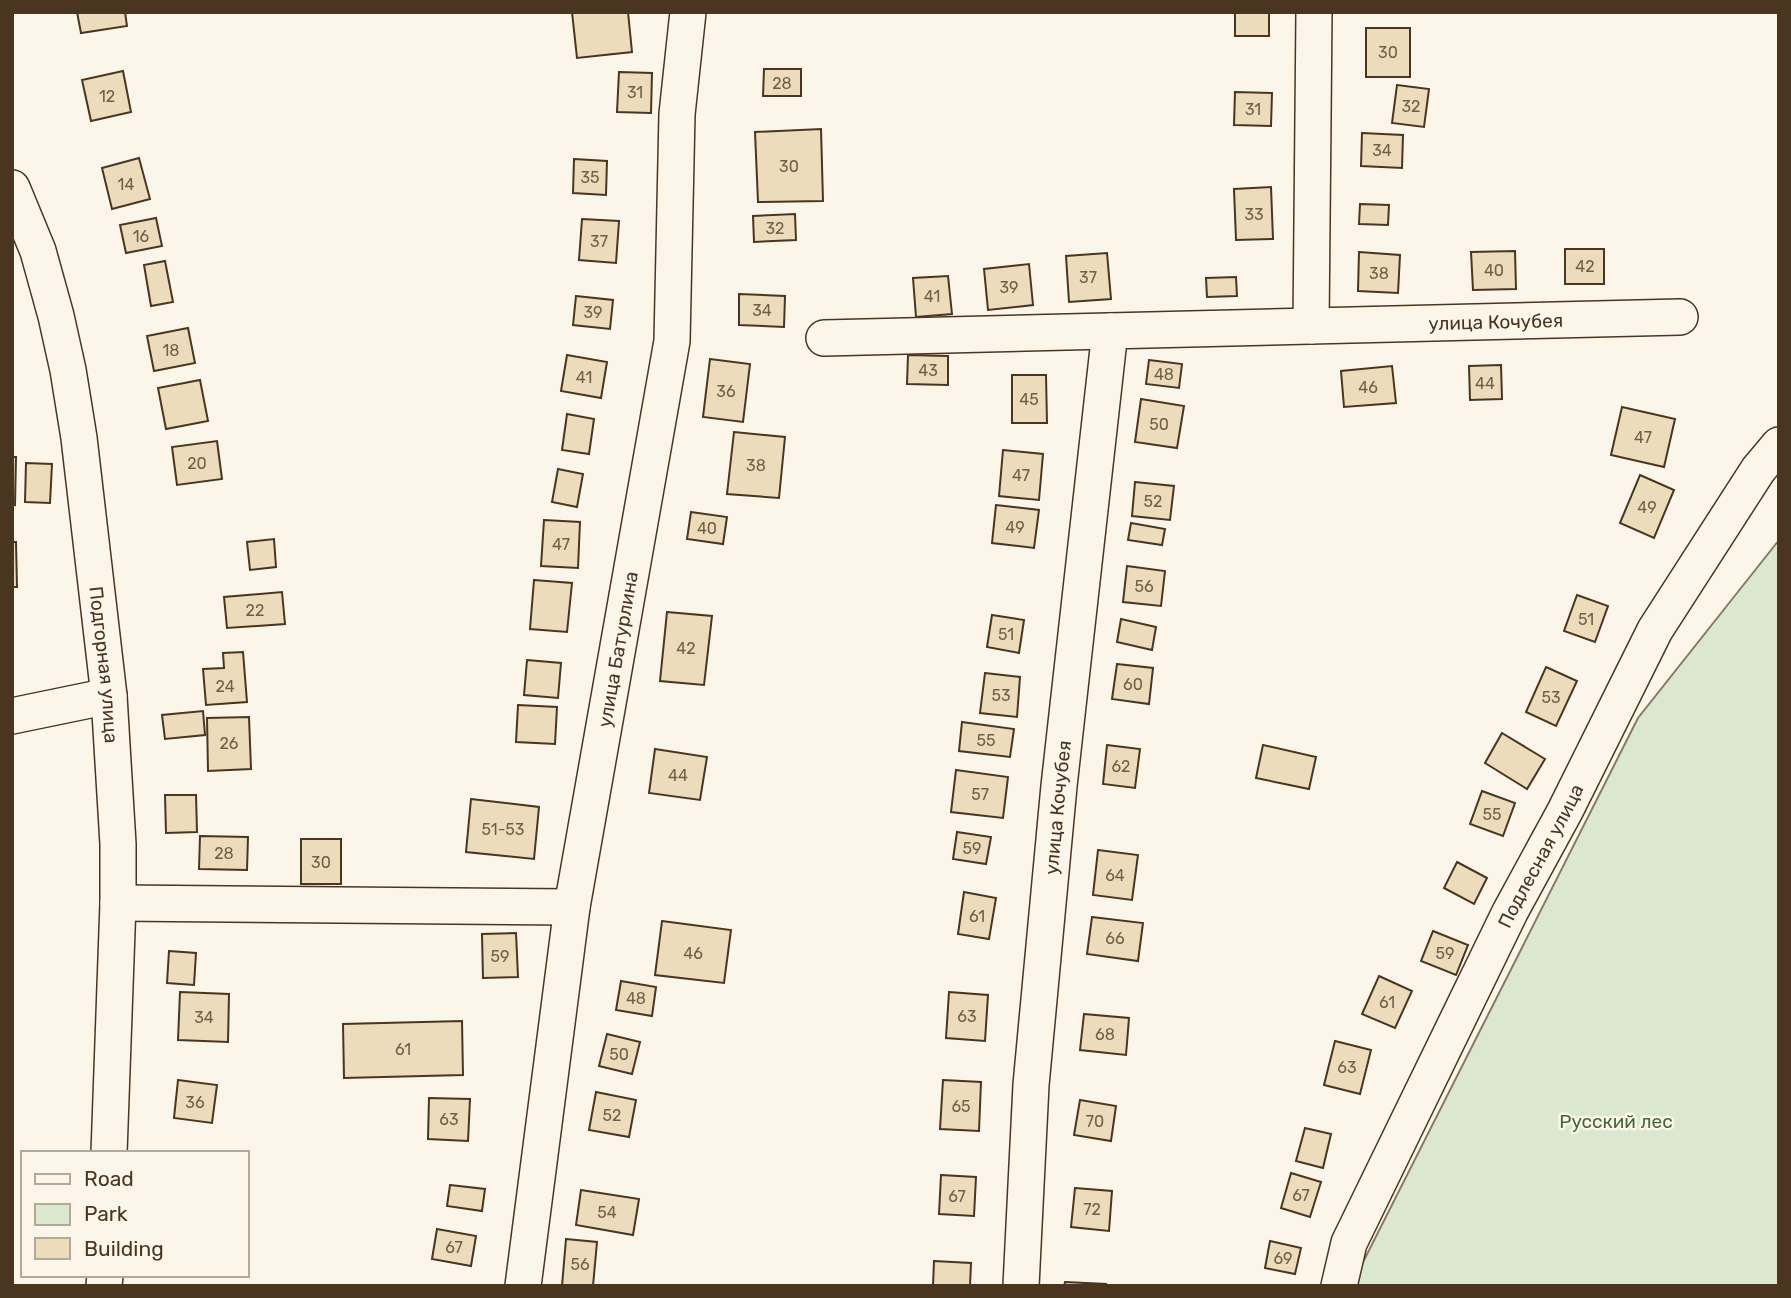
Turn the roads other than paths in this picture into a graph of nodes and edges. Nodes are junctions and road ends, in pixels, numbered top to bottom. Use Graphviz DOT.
graph roads {
  1 [pos="688,12"];
  2 [pos="1314,12"];
  3 [pos="12,188"];
  4 [pos="1680,317"];
  5 [pos="1311,326"];
  6 [pos="1110,331"];
  7 [pos="824,338"];
  8 [pos="1779,445"];
  9 [pos="109,696"];
  10 [pos="12,716"];
  11 [pos="118,904"];
  12 [pos="572,907"];
  13 [pos="109,1151"];
  14 [pos="523,1286"];
  15 [pos="1021,1286"];
  16 [pos="1339,1286"];
  1 -- 12 [label="street, улица Батурлина"];
  2 -- 5 [label="street"];
  3 -- 9 [label="street, Подгорная улица"];
  4 -- 5 [label="street, улица Кочубея"];
  5 -- 6 [label="street, улица Кочубея"];
  6 -- 7 [label="street, улица Кочубея"];
  6 -- 15 [label="street, улица Кочубея"];
  8 -- 16 [label="street, Подлесная улица"];
  9 -- 10 [label="street"];
  9 -- 11 [label="street, Подгорная улица"];
  11 -- 12 [label="street"];
  11 -- 13 [label="street, Подгорная улица"];
  12 -- 14 [label="street, улица Батурлина"];
}
